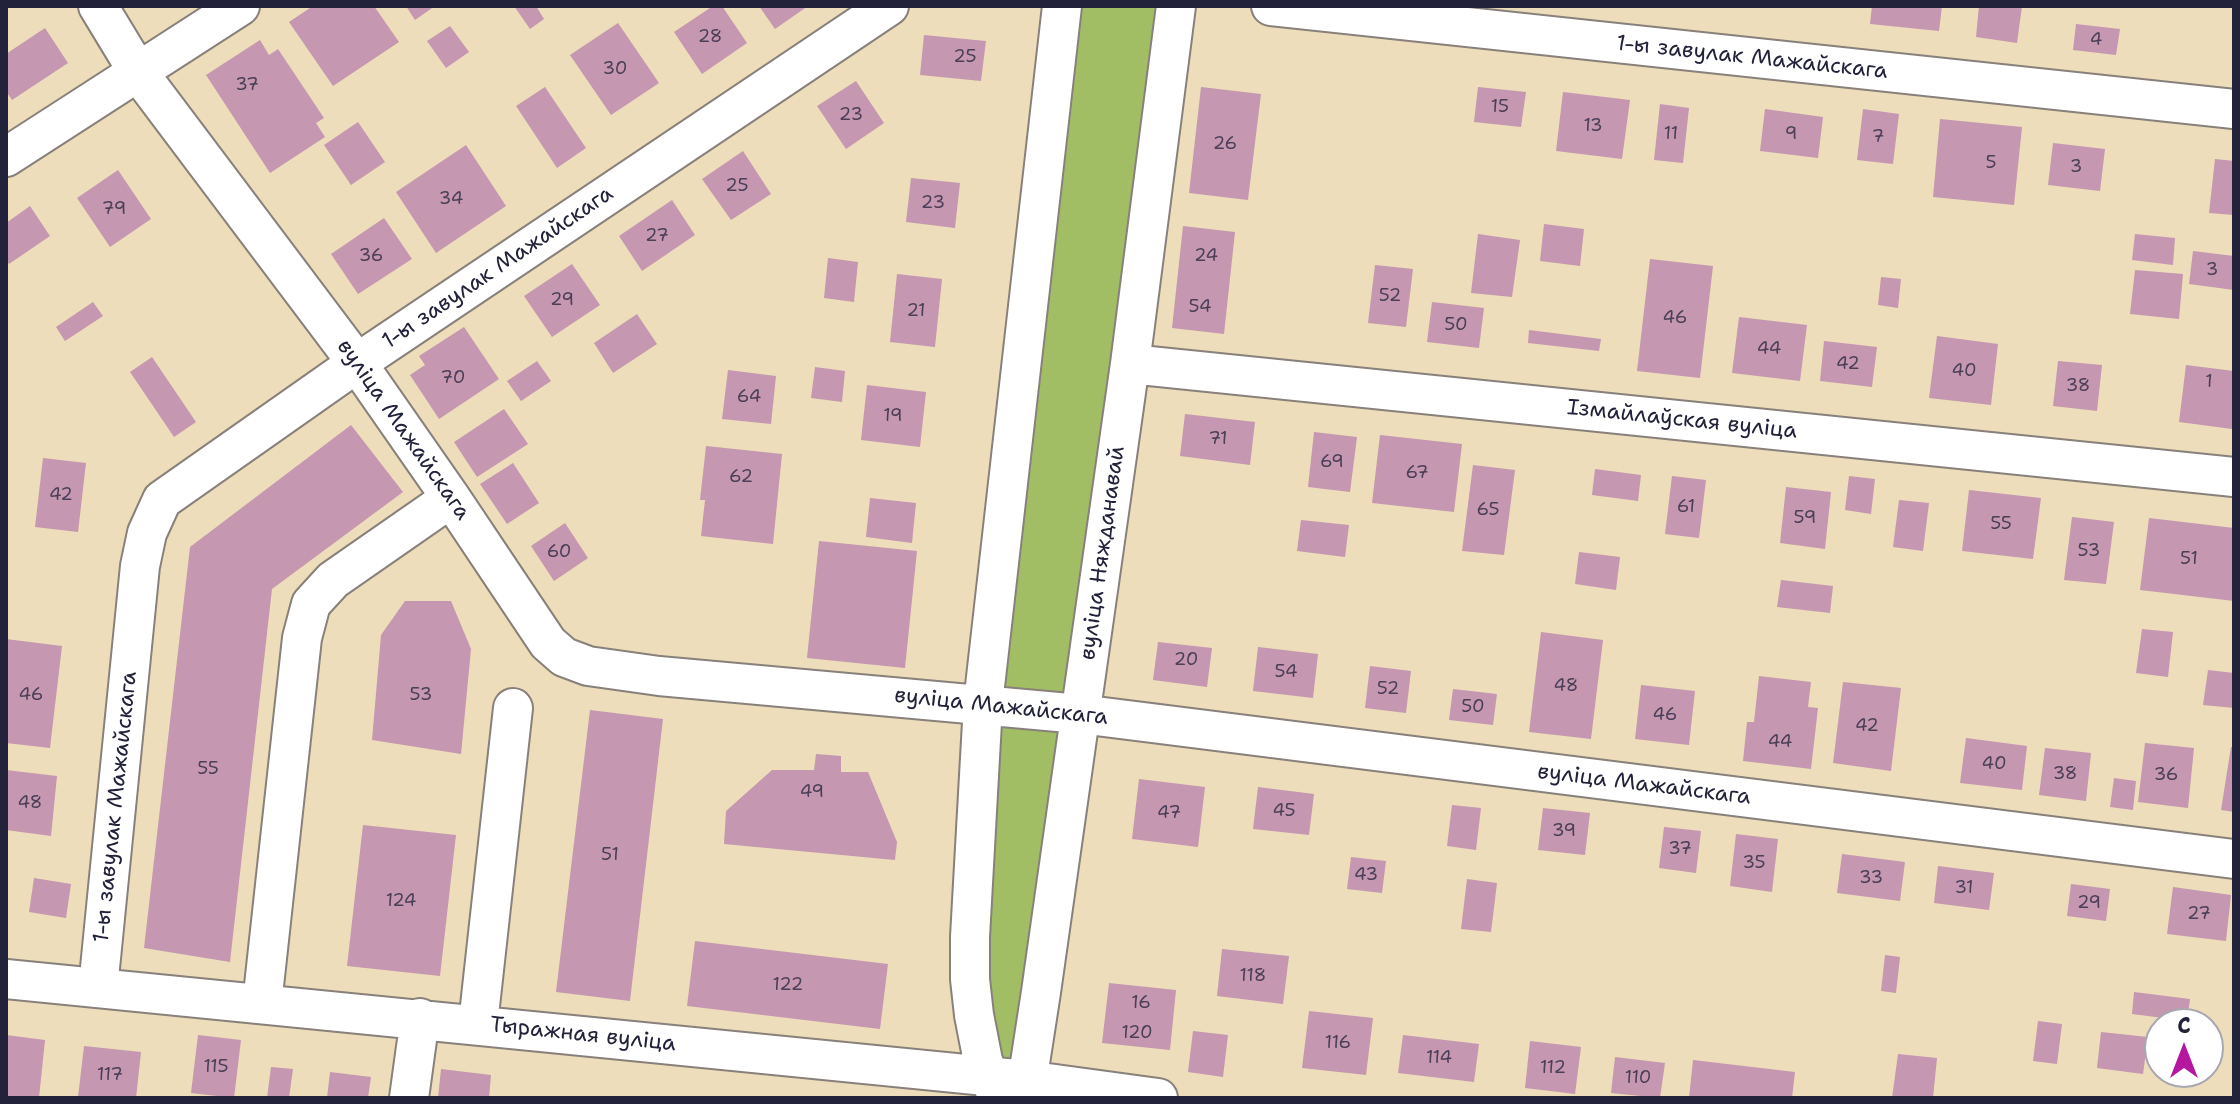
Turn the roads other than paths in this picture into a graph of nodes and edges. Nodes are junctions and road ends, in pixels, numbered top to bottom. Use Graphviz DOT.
graph roads {
  1 [pos="98,6"];
  2 [pos="240,6"];
  3 [pos="889,6"];
  4 [pos="1062,6"];
  5 [pos="1176,6"];
  6 [pos="1271,6"];
  7 [pos="138,72"];
  8 [pos="2234,109"];
  9 [pos="6,157"];
  10 [pos="357,363"];
  11 [pos="1130,364"];
  12 [pos="2234,477"];
  13 [pos="451,498"];
  14 [pos="983,704"];
  15 [pos="513,708"];
  16 [pos="1080,714"];
  17 [pos="2234,859"];
  18 [pos="6,979"];
  19 [pos="98,988"];
  20 [pos="262,1004"];
  21 [pos="420,1018"];
  22 [pos="478,1024"];
  23 [pos="1009,1088"];
  24 [pos="409,1098"];
  25 [pos="1158,1098"];
  1 -- 7 [label="street, вуліца Мажайскага"];
  2 -- 7 [label="street"];
  3 -- 10 [label="street, 1-ы завулак Мажайскага"];
  4 -- 14 [label="street"];
  5 -- 11 [label="street, вуліца Няжданавай"];
  6 -- 8 [label="street, 1-ы завулак Мажайскага"];
  7 -- 9 [label="street"];
  7 -- 10 [label="street, вуліца Мажайскага"];
  10 -- 13 [label="street, вуліца Мажайскага"];
  10 -- 19 [label="street, 1-ы завулак Мажайскага"];
  11 -- 12 [label="street, Ізмайлаўская вуліца"];
  11 -- 16 [label="street, вуліца Няжданавай"];
  13 -- 14 [label="street, вуліца Мажайскага"];
  13 -- 20 [label="street"];
  14 -- 16 [label="street, вуліца Мажайскага"];
  14 -- 23 [label="street"];
  15 -- 22 [label="street"];
  16 -- 17 [label="street, вуліца Мажайскага"];
  16 -- 23 [label="street, вуліца Няжданавай"];
  18 -- 19 [label="street, Тыражная вуліца"];
  19 -- 20 [label="street, Тыражная вуліца"];
  20 -- 21 [label="street, Тыражная вуліца"];
  21 -- 22 [label="street, Тыражная вуліца"];
  21 -- 24 [label="street"];
  22 -- 23 [label="street, Тыражная вуліца"];
  23 -- 25 [label="street, Тыражная вуліца"];
}
